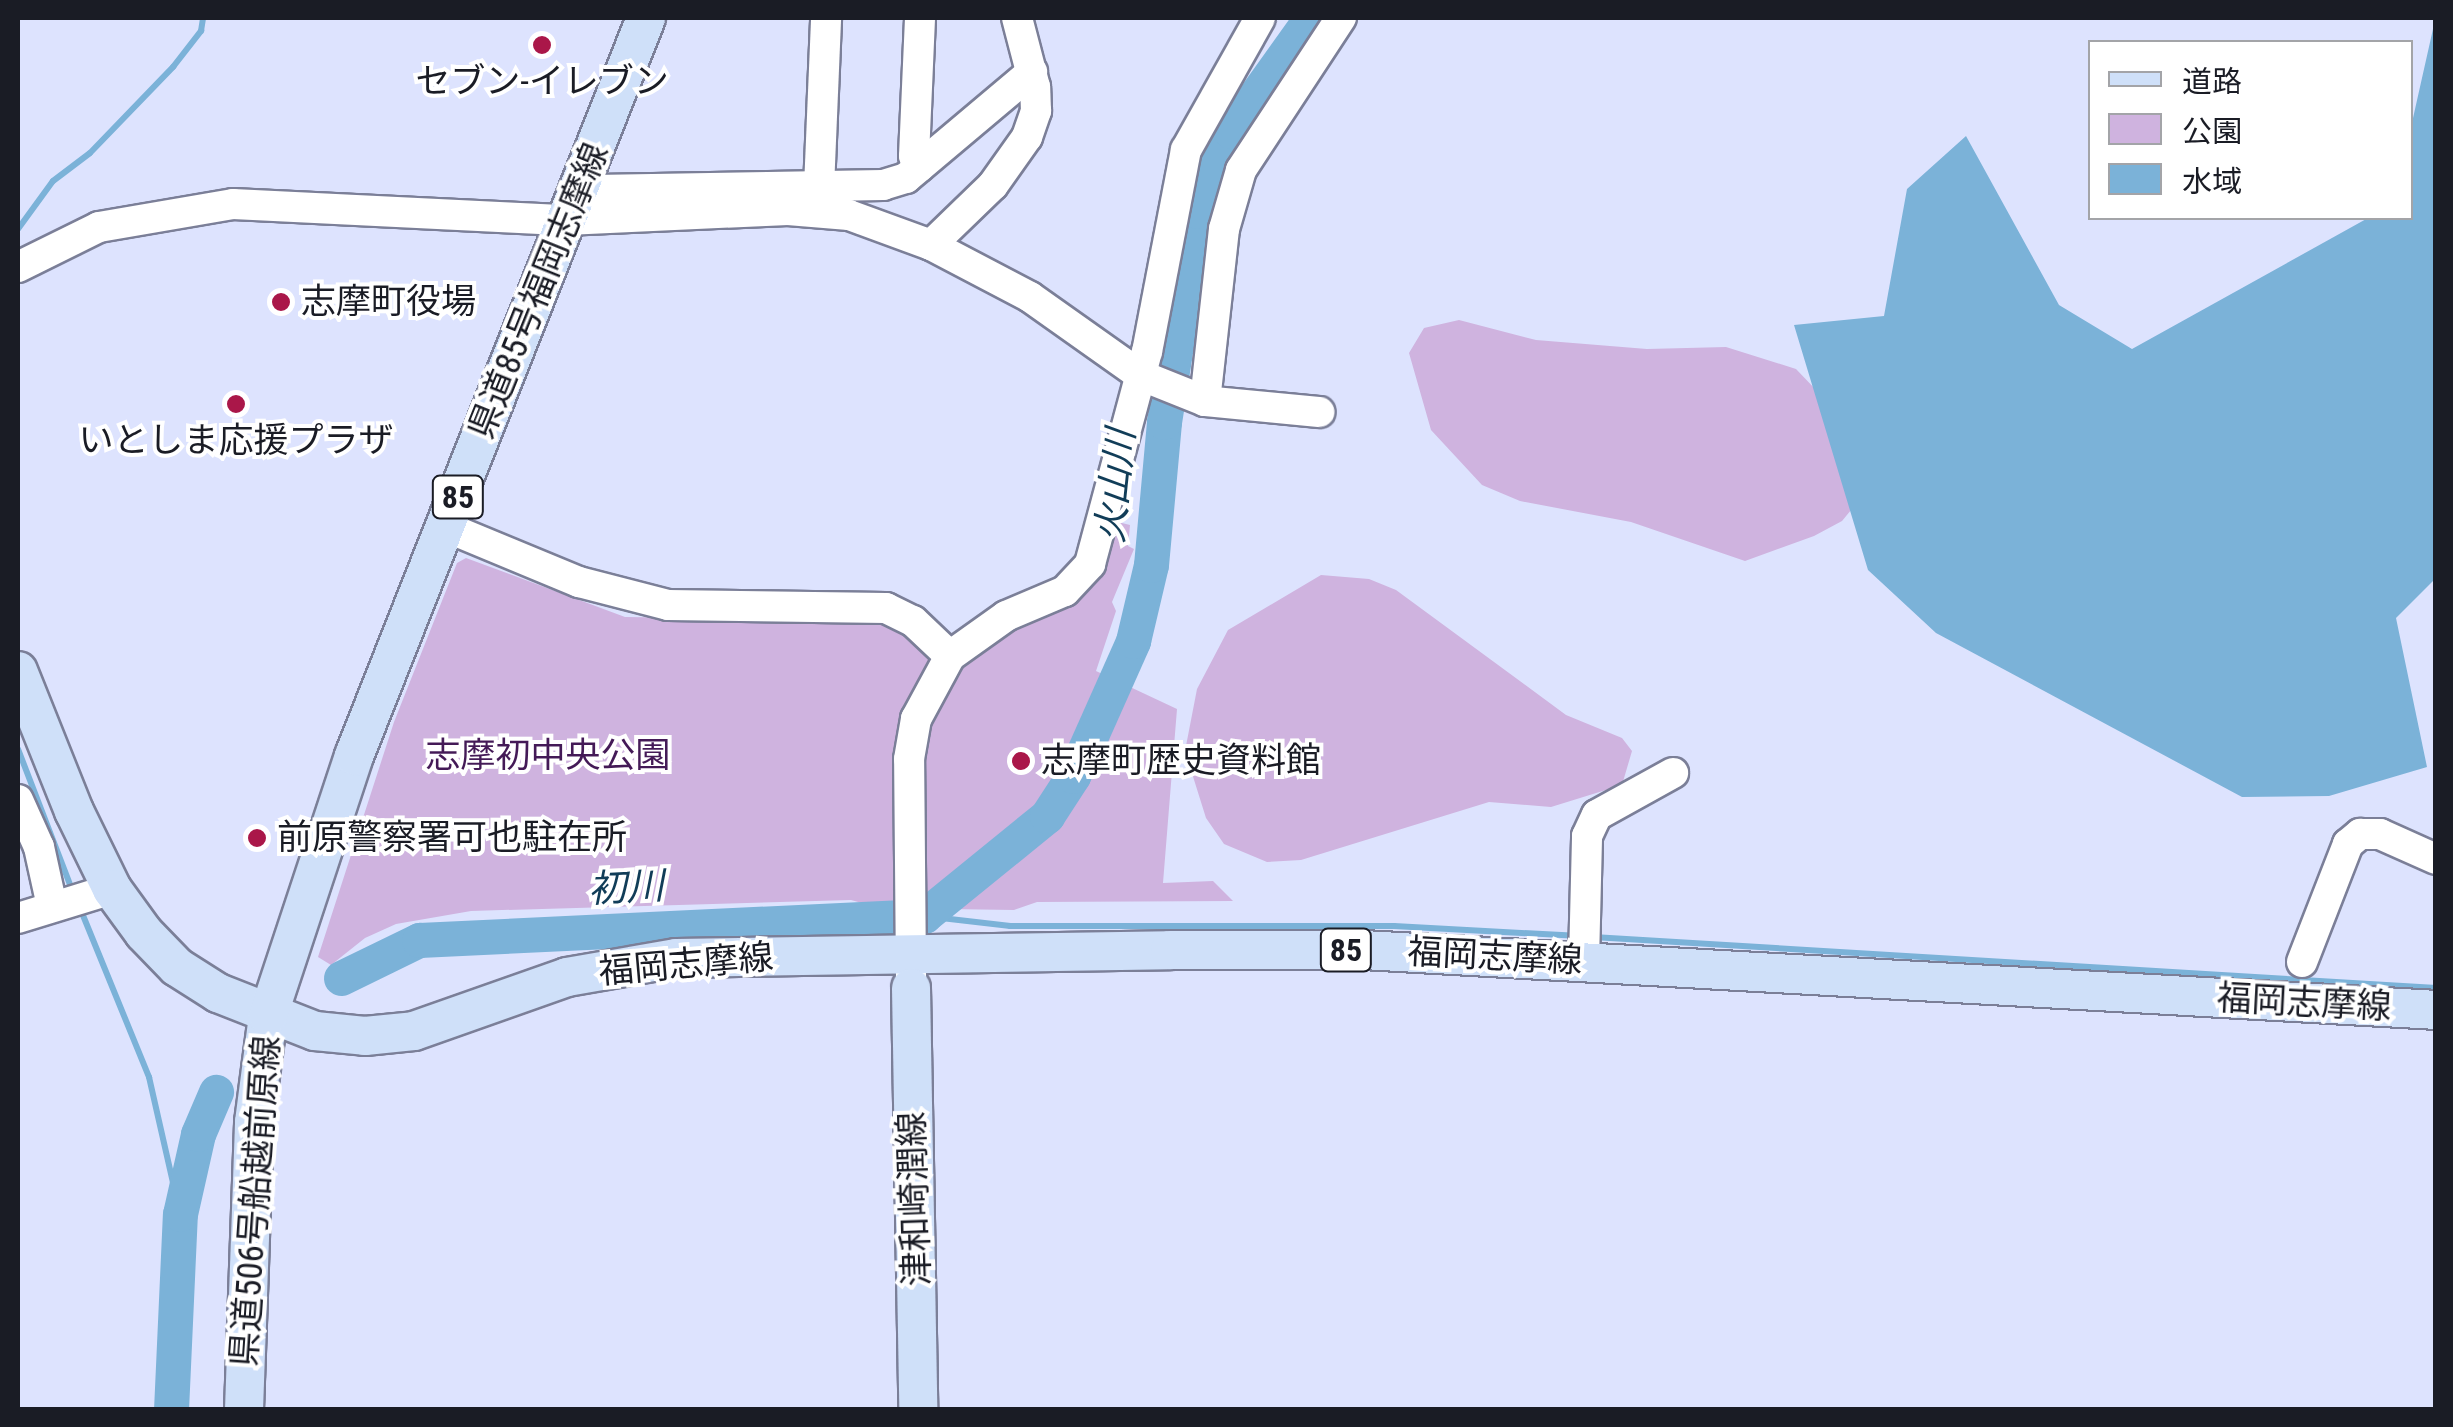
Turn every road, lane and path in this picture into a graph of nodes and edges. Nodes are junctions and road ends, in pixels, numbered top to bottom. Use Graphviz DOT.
graph roads {
  1 [pos="646,18"];
  2 [pos="826,18"];
  3 [pos="920,18"];
  4 [pos="1017,18"];
  5 [pos="1260,18"];
  6 [pos="1341,18"];
  7 [pos="1032,72"];
  8 [pos="919,167"];
  9 [pos="582,184"];
  10 [pos="819,188"];
  11 [pos="566,220"];
  12 [pos="931,245"];
  13 [pos="18,267"];
  14 [pos="1144,376"];
  15 [pos="1200,400"];
  16 [pos="1319,412"];
  17 [pos="446,526"];
  18 [pos="950,656"];
  19 [pos="18,671"];
  20 [pos="1672,773"];
  21 [pos="18,800"];
  22 [pos="2436,860"];
  23 [pos="112,890"];
  24 [pos="55,905"];
  25 [pos="18,918"];
  26 [pos="1585,945"];
  27 [pos="2302,962"];
  28 [pos="911,971"];
  29 [pos="2436,1010"];
  30 [pos="268,1016"];
  31 [pos="244,1410"];
  32 [pos="918,1410"];
  1 -- 9 [label="main road, 県道85号福岡志摩線 / 85"];
  2 -- 10 [label="street"];
  3 -- 8 [label="street"];
  4 -- 7 [label="street"];
  5 -- 14 [label="street"];
  6 -- 15 [label="street"];
  7 -- 8 [label="street"];
  7 -- 12 [label="street"];
  8 -- 10 [label="street"];
  9 -- 10 [label="street"];
  9 -- 11 [label="main road, 県道85号福岡志摩線 / 85"];
  11 -- 12 [label="street"];
  11 -- 13 [label="street"];
  11 -- 17 [label="main road, 県道85号福岡志摩線 / 85"];
  12 -- 14 [label="street"];
  14 -- 15 [label="street"];
  14 -- 18 [label="street"];
  15 -- 16 [label="street"];
  17 -- 18 [label="street"];
  17 -- 30 [label="main road, 県道85号福岡志摩線 / 85"];
  18 -- 28 [label="street"];
  19 -- 23 [label="main road, 県道506号船越前原線"];
  20 -- 26 [label="street"];
  21 -- 24 [label="street"];
  22 -- 27 [label="street"];
  23 -- 24 [label="street"];
  23 -- 30 [label="main road, 県道506号船越前原線"];
  24 -- 25 [label="street"];
  26 -- 28 [label="main road, 福岡志摩線 / 85"];
  26 -- 29 [label="main road, 福岡志摩線 / 85"];
  28 -- 30 [label="main road, 福岡志摩線 / 85"];
  28 -- 32 [label="main road, 津和崎潤線"];
  30 -- 31 [label="main road, 県道506号船越前原線"];
}
